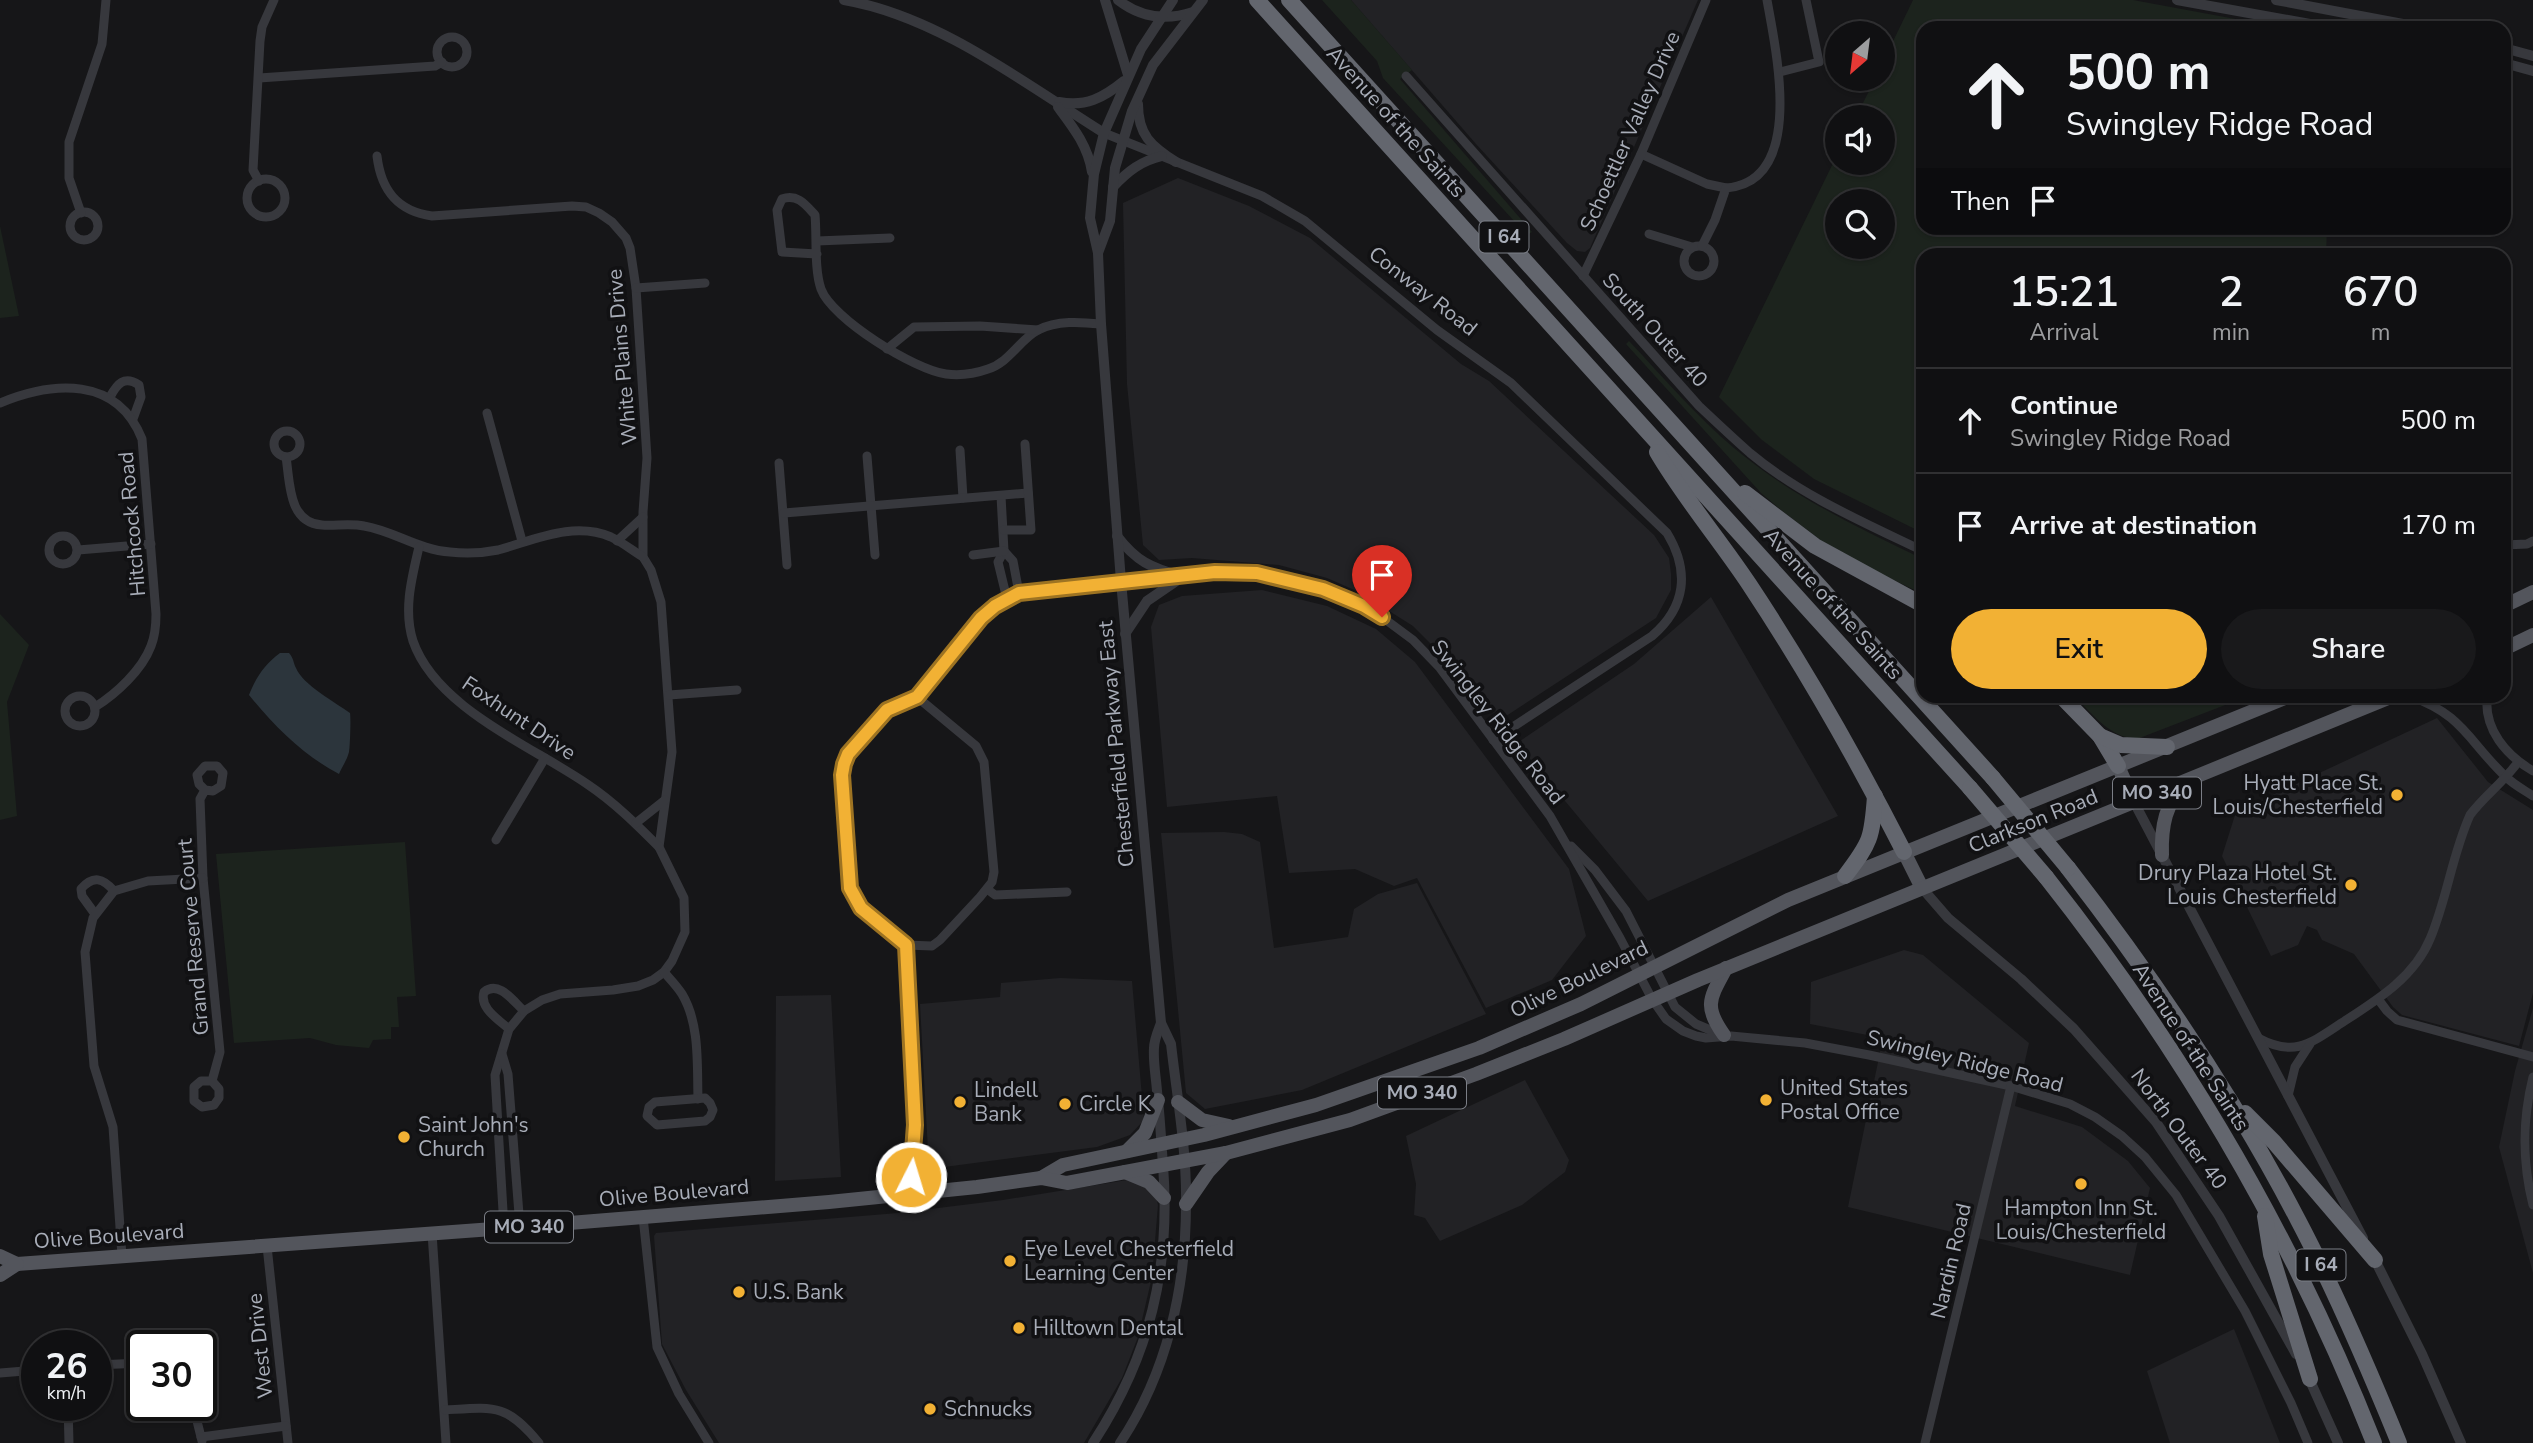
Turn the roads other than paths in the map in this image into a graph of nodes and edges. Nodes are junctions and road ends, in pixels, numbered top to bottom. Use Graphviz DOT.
graph roads {
  1 [pos="106,0"];
  2 [pos="274,0"];
  3 [pos="844,0"];
  4 [pos="1105,0"];
  5 [pos="1118,0"];
  6 [pos="1173,0"];
  7 [pos="1203,0"];
  8 [pos="1257,0"];
  9 [pos="1289,0"];
  10 [pos="1706,0"];
  11 [pos="1767,0"];
  12 [pos="1807,0"];
  13 [pos="2177,0"];
  14 [pos="2276,0"];
  15 [pos="1193,12"];
  16 [pos="1161,18"];
  17 [pos="2293,21"];
  18 [pos="2387,21"];
  19 [pos="2511,50"];
  20 [pos="2533,56"];
  21 [pos="442,62"];
  22 [pos="2511,65"];
  23 [pos="2533,71"];
  24 [pos="1780,72"];
  25 [pos="1406,76"];
  26 [pos="259,78"];
  27 [pos="1127,78"];
  28 [pos="1138,98"];
  29 [pos="1054,102"];
  30 [pos="1104,133"];
  31 [pos="1122,140"];
  32 [pos="1641,154"];
  33 [pos="377,156"];
  34 [pos="1162,156"];
  35 [pos="1176,162"];
  36 [pos="259,181"];
  37 [pos="1093,183"];
  38 [pos="1113,187"];
  39 [pos="1726,188"];
  40 [pos="81,212"];
  41 [pos="1649,234"];
  42 [pos="890,238"];
  43 [pos="817,241"];
  44 [pos="1702,246"];
  45 [pos="1692,247"];
  46 [pos="1098,253"];
  47 [pos="817,254"];
  48 [pos="1583,276"];
  49 [pos="705,283"];
  50 [pos="636,288"];
  51 [pos="1101,324"];
  52 [pos="1038,330"];
  53 [pos="887,349"];
  54 [pos="110,397"];
  55 [pos="0,403"];
  56 [pos="487,413"];
  57 [pos="133,419"];
  58 [pos="1640,423"];
  59 [pos="1025,444"];
  60 [pos="960,450"];
  61 [pos="867,456"];
  62 [pos="286,457"];
  63 [pos="779,463"];
  64 [pos="1718,474"];
  65 [pos="1028,494"];
  66 [pos="1001,496"];
  67 [pos="963,499"];
  68 [pos="870,506"];
  69 [pos="784,513"];
  70 [pos="643,517"];
  71 [pos="1004,530"];
  72 [pos="1117,535"];
  73 [pos="522,541"];
  74 [pos="617,541"];
  75 [pos="2533,541"];
  76 [pos="151,544"];
  77 [pos="2511,545"];
  78 [pos="419,547"];
  79 [pos="1916,548"];
  80 [pos="78,550"];
  81 [pos="1004,551"];
  82 [pos="875,555"];
  83 [pos="973,555"];
  84 [pos="643,558"];
  85 [pos="787,565"];
  86 [pos="1183,575"];
  87 [pos="1121,581"];
  88 [pos="2533,592"];
  89 [pos="1019,593"];
  90 [pos="1007,599"];
  91 [pos="1916,601"];
  92 [pos="2511,603"];
  93 [pos="1125,634"];
  94 [pos="2533,635"];
  95 [pos="2511,646"];
  96 [pos="737,690"];
  97 [pos="1916,693"];
  98 [pos="668,695"];
  99 [pos="917,697"];
  100 [pos="1925,703"];
  101 [pos="2068,703"];
  102 [pos="2273,703"];
  103 [pos="2376,703"];
  104 [pos="2427,703"];
  105 [pos="2488,703"];
  106 [pos="95,707"];
  107 [pos="2100,736"];
  108 [pos="1493,740"];
  109 [pos="2168,747"];
  110 [pos="545,758"];
  111 [pos="2518,762"];
  112 [pos="2118,766"];
  113 [pos="2533,772"];
  114 [pos="2193,778"];
  115 [pos="2507,778"];
  116 [pos="205,790"];
  117 [pos="1875,796"];
  118 [pos="2533,796"];
  119 [pos="664,800"];
  120 [pos="2134,802"];
  121 [pos="636,823"];
  122 [pos="1563,838"];
  123 [pos="496,840"];
  124 [pos="659,847"];
  125 [pos="1904,852"];
  126 [pos="2162,855"];
  127 [pos="1845,876"];
  128 [pos="202,878"];
  129 [pos="987,888"];
  130 [pos="1922,888"];
  131 [pos="114,891"];
  132 [pos="1067,892"];
  133 [pos="95,914"];
  134 [pos="906,945"];
  135 [pos="1654,967"];
  136 [pos="1726,968"];
  137 [pos="664,972"];
  138 [pos="1639,975"];
  139 [pos="1667,993"];
  140 [pos="1651,999"];
  141 [pos="2378,999"];
  142 [pos="524,1011"];
  143 [pos="1161,1023"];
  144 [pos="509,1029"];
  145 [pos="1724,1035"];
  146 [pos="2258,1038"];
  147 [pos="2310,1044"];
  148 [pos="502,1054"];
  149 [pos="2533,1057"];
  150 [pos="2533,1077"];
  151 [pos="212,1080"];
  152 [pos="2011,1086"];
  153 [pos="2227,1095"];
  154 [pos="2288,1096"];
  155 [pos="698,1099"];
  156 [pos="1158,1100"];
  157 [pos="1178,1102"];
  158 [pos="1237,1127"];
  159 [pos="1181,1140"];
  160 [pos="1161,1145"];
  161 [pos="1126,1152"];
  162 [pos="1226,1153"];
  163 [pos="1184,1160"];
  164 [pos="1163,1164"];
  165 [pos="1124,1172"];
  166 [pos="1041,1178"];
  167 [pos="914,1194"];
  168 [pos="1164,1198"];
  169 [pos="1186,1204"];
  170 [pos="2263,1204"];
  171 [pos="2533,1205"];
  172 [pos="643,1217"];
  173 [pos="520,1227"];
  174 [pos="504,1228"];
  175 [pos="432,1233"];
  176 [pos="267,1246"];
  177 [pos="0,1256"];
  178 [pos="122,1256"];
  179 [pos="2375,1260"];
  180 [pos="17,1264"];
  181 [pos="0,1275"];
  182 [pos="21,1371"];
  183 [pos="0,1373"];
  184 [pos="2310,1379"];
  185 [pos="445,1410"];
  186 [pos="68,1421"];
  187 [pos="197,1421"];
  188 [pos="286,1426"];
  189 [pos="202,1440"];
  190 [pos="69,1443"];
  191 [pos="288,1443"];
  192 [pos="446,1443"];
  193 [pos="539,1443"];
  194 [pos="709,1443"];
  195 [pos="1093,1443"];
  196 [pos="1120,1443"];
  197 [pos="1924,1443"];
  198 [pos="2308,1443"];
  199 [pos="2338,1443"];
  200 [pos="2374,1443"];
  201 [pos="2399,1443"];
  202 [pos="2461,1443"];
  1 -- 40 [label="street"];
  2 -- 26 [label="street"];
  3 -- 29 [label="street, Conway Road"];
  4 -- 27 [label="street"];
  5 -- 16 [label="street"];
  6 -- 16 [label="street, Chesterfield Parkway East"];
  7 -- 15 [label="street, Chesterfield Parkway East"];
  8 -- 58 [label="highway, Avenue of the Saints / I 64"];
  9 -- 64 [label="highway, Avenue of the Saints / I 64"];
  10 -- 32 [label="street, Schoettler Valley Drive"];
  11 -- 24 [label="street"];
  12 -- 24 [label="street"];
  13 -- 17 [label="street"];
  14 -- 18 [label="street"];
  15 -- 16 [label="street"];
  15 -- 28 [label="street, Chesterfield Parkway East"];
  16 -- 27 [label="street, Chesterfield Parkway East"];
  19 -- 20 [label="street"];
  21 -- 26 [label="street"];
  22 -- 23 [label="street"];
  24 -- 39 [label="street"];
  25 -- 48 [label="street, South Outer 40"];
  26 -- 36 [label="street"];
  27 -- 29 [label="street"];
  27 -- 30 [label="street, Chesterfield Parkway East"];
  28 -- 31 [label="street, Chesterfield Parkway East"];
  28 -- 35 [label="street"];
  29 -- 30 [label="street, Conway Road"];
  29 -- 37 [label="street"];
  30 -- 31 [label="street, Conway Road"];
  30 -- 37 [label="street, Chesterfield Parkway East"];
  31 -- 34 [label="street, Conway Road"];
  31 -- 38 [label="street, Chesterfield Parkway East"];
  32 -- 39 [label="street"];
  32 -- 48 [label="street, Schoettler Valley Drive"];
  33 -- 50 [label="street, White Plains Drive"];
  34 -- 35 [label="street, Conway Road"];
  34 -- 38 [label="street"];
  35 -- 108 [label="street, Conway Road"];
  36 -- 36 [label="street"];
  37 -- 46 [label="street, Chesterfield Parkway East"];
  38 -- 46 [label="street, Chesterfield Parkway East"];
  39 -- 44 [label="street"];
  41 -- 45 [label="street"];
  42 -- 43 [label="street"];
  43 -- 47 [label="street"];
  43 -- 47 [label="street"];
  44 -- 45 [label="street"];
  44 -- 45 [label="street"];
  46 -- 51 [label="street, Chesterfield Parkway East"];
  47 -- 53 [label="street"];
  48 -- 79 [label="street, South Outer 40"];
  49 -- 50 [label="street"];
  50 -- 70 [label="street, White Plains Drive"];
  51 -- 52 [label="street"];
  51 -- 72 [label="street, Chesterfield Parkway East"];
  52 -- 53 [label="street"];
  52 -- 53 [label="street"];
  54 -- 55 [label="street"];
  54 -- 57 [label="street, Hitchcock Road"];
  54 -- 57 [label="street"];
  56 -- 73 [label="street"];
  57 -- 76 [label="street, Hitchcock Road"];
  58 -- 117 [label="highway"];
  58 -- 170 [label="highway, Avenue of the Saints / I 64, bridge"];
  59 -- 65 [label="street"];
  60 -- 67 [label="street"];
  61 -- 68 [label="street"];
  62 -- 78 [label="street"];
  63 -- 69 [label="street"];
  64 -- 91 [label="highway"];
  64 -- 97 [label="highway, Avenue of the Saints / I 64, bridge"];
  65 -- 66 [label="street"];
  65 -- 71 [label="street"];
  66 -- 67 [label="street"];
  66 -- 71 [label="street"];
  67 -- 68 [label="street"];
  68 -- 69 [label="street"];
  68 -- 82 [label="street"];
  69 -- 85 [label="street"];
  70 -- 74 [label="street"];
  70 -- 84 [label="street, White Plains Drive"];
  71 -- 81 [label="street"];
  72 -- 86 [label="street"];
  72 -- 87 [label="street, Chesterfield Parkway East"];
  73 -- 74 [label="street"];
  73 -- 78 [label="street"];
  74 -- 84 [label="street"];
  75 -- 77 [label="street"];
  76 -- 80 [label="street"];
  76 -- 106 [label="street, Hitchcock Road"];
  78 -- 110 [label="street, Foxhunt Drive"];
  81 -- 83 [label="street"];
  81 -- 89 [label="street"];
  81 -- 90 [label="street"];
  84 -- 98 [label="street, White Plains Drive"];
  86 -- 87 [label="street, Swingley Ridge Road"];
  86 -- 93 [label="street"];
  86 -- 108 [label="street, Swingley Ridge Road"];
  87 -- 89 [label="street, Swingley Ridge Road"];
  87 -- 93 [label="street, Chesterfield Parkway East"];
  88 -- 92 [label="main road"];
  89 -- 90 [label="street, Swingley Ridge Road"];
  90 -- 99 [label="street, Swingley Ridge Road"];
  93 -- 143 [label="street, Chesterfield Parkway East"];
  94 -- 95 [label="main road"];
  96 -- 98 [label="street"];
  98 -- 119 [label="street, White Plains Drive"];
  99 -- 129 [label="street"];
  99 -- 134 [label="street"];
  100 -- 153 [label="highway, Avenue of the Saints / I 64, bridge"];
  101 -- 107 [label="highway"];
  102 -- 109 [label="main road, Clarkson Road / MO 340"];
  103 -- 114 [label="main road, Clarkson Road / MO 340"];
  104 -- 115 [label="street"];
  105 -- 111 [label="street"];
  107 -- 109 [label="highway"];
  107 -- 112 [label="highway"];
  108 -- 122 [label="street, Swingley Ridge Road"];
  109 -- 112 [label="main road, Clarkson Road / MO 340"];
  110 -- 121 [label="street, Foxhunt Drive"];
  110 -- 123 [label="street"];
  111 -- 113 [label="street"];
  111 -- 115 [label="street"];
  112 -- 120 [label="main road"];
  112 -- 125 [label="main road, Olive Boulevard / MO 340"];
  114 -- 120 [label="main road, Clarkson Road / MO 340"];
  114 -- 126 [label="main road"];
  115 -- 118 [label="street"];
  115 -- 141 [label="street"];
  116 -- 128 [label="street, Grand Reserve Court"];
  117 -- 125 [label="highway"];
  117 -- 127 [label="highway"];
  119 -- 121 [label="street"];
  119 -- 124 [label="street, White Plains Drive"];
  120 -- 126 [label="street"];
  120 -- 130 [label="main road, Clarkson Road / MO 340"];
  121 -- 124 [label="street, Foxhunt Drive"];
  122 -- 135 [label="street, Swingley Ridge Road"];
  122 -- 138 [label="street, Swingley Ridge Road"];
  124 -- 137 [label="street"];
  125 -- 127 [label="main road, Olive Boulevard / MO 340"];
  125 -- 130 [label="main road"];
  126 -- 146 [label="street"];
  127 -- 135 [label="main road, Olive Boulevard / MO 340"];
  128 -- 131 [label="street"];
  128 -- 151 [label="street, Grand Reserve Court"];
  129 -- 132 [label="street"];
  129 -- 134 [label="street"];
  130 -- 136 [label="main road, Olive Boulevard / MO 340"];
  130 -- 184 [label="street, North Outer 40"];
  131 -- 133 [label="street"];
  131 -- 133 [label="street"];
  133 -- 178 [label="street"];
  134 -- 167 [label="street"];
  135 -- 138 [label="main road, Olive Boulevard / MO 340"];
  135 -- 139 [label="street, Swingley Ridge Road"];
  136 -- 139 [label="main road, Olive Boulevard / MO 340"];
  136 -- 145 [label="main road"];
  137 -- 142 [label="street"];
  137 -- 155 [label="street"];
  138 -- 140 [label="street, Swingley Ridge Road"];
  138 -- 158 [label="main road, Olive Boulevard / MO 340"];
  139 -- 140 [label="main road, Olive Boulevard / MO 340"];
  139 -- 145 [label="street, Swingley Ridge Road"];
  140 -- 145 [label="street, Swingley Ridge Road"];
  140 -- 162 [label="main road, Olive Boulevard / MO 340"];
  141 -- 147 [label="street"];
  141 -- 149 [label="street"];
  142 -- 144 [label="street"];
  142 -- 144 [label="street"];
  143 -- 156 [label="street, Chesterfield Parkway East"];
  143 -- 157 [label="street, Chesterfield Parkway East"];
  144 -- 148 [label="street"];
  145 -- 152 [label="street, Swingley Ridge Road"];
  146 -- 147 [label="street"];
  146 -- 154 [label="street"];
  147 -- 154 [label="street"];
  148 -- 173 [label="street"];
  148 -- 174 [label="street"];
  150 -- 171 [label="street"];
  152 -- 197 [label="street, Nardin Road"];
  152 -- 198 [label="street, Swingley Ridge Road"];
  153 -- 179 [label="highway"];
  153 -- 201 [label="highway, Avenue of the Saints / I 64"];
  154 -- 179 [label="street"];
  155 -- 155 [label="street"];
  156 -- 160 [label="street, Chesterfield Parkway East"];
  156 -- 161 [label="main road"];
  157 -- 158 [label="main road"];
  157 -- 159 [label="street, Chesterfield Parkway East"];
  158 -- 159 [label="main road, Olive Boulevard / MO 340"];
  159 -- 160 [label="main road, Olive Boulevard / MO 340"];
  159 -- 163 [label="street, Chesterfield Parkway East"];
  160 -- 161 [label="main road, Olive Boulevard / MO 340"];
  160 -- 164 [label="street, Chesterfield Parkway East"];
  161 -- 166 [label="main road, Olive Boulevard / MO 340"];
  162 -- 163 [label="main road, Olive Boulevard / MO 340"];
  162 -- 169 [label="main road"];
  163 -- 164 [label="main road, Olive Boulevard / MO 340"];
  163 -- 169 [label="street, Chesterfield Parkway East"];
  164 -- 165 [label="main road, Olive Boulevard / MO 340"];
  164 -- 168 [label="street, Chesterfield Parkway East"];
  165 -- 166 [label="main road, Olive Boulevard / MO 340"];
  165 -- 168 [label="main road"];
  166 -- 167 [label="main road, Olive Boulevard / MO 340"];
  167 -- 172 [label="main road, Olive Boulevard / MO 340"];
  168 -- 195 [label="street, Chesterfield Parkway East"];
  169 -- 196 [label="street, Chesterfield Parkway East"];
  170 -- 184 [label="highway"];
  170 -- 200 [label="highway, Avenue of the Saints / I 64"];
  172 -- 173 [label="main road, Olive Boulevard / MO 340"];
  172 -- 194 [label="street"];
  173 -- 174 [label="main road, Olive Boulevard / MO 340"];
  174 -- 175 [label="main road, Olive Boulevard / MO 340"];
  175 -- 176 [label="main road, Olive Boulevard / MO 340"];
  175 -- 185 [label="street"];
  176 -- 178 [label="main road, Olive Boulevard / MO 340"];
  176 -- 188 [label="street, West Drive"];
  177 -- 180 [label="main road, Olive Boulevard / MO 340"];
  178 -- 180 [label="main road, Olive Boulevard / MO 340"];
  179 -- 202 [label="street"];
  180 -- 181 [label="main road, Olive Boulevard / MO 340"];
  182 -- 183 [label="street"];
  184 -- 199 [label="street, North Outer 40"];
  185 -- 192 [label="street"];
  185 -- 193 [label="street"];
  186 -- 190 [label="street"];
  187 -- 189 [label="street"];
  188 -- 189 [label="street"];
  188 -- 191 [label="street, West Drive"];
}
